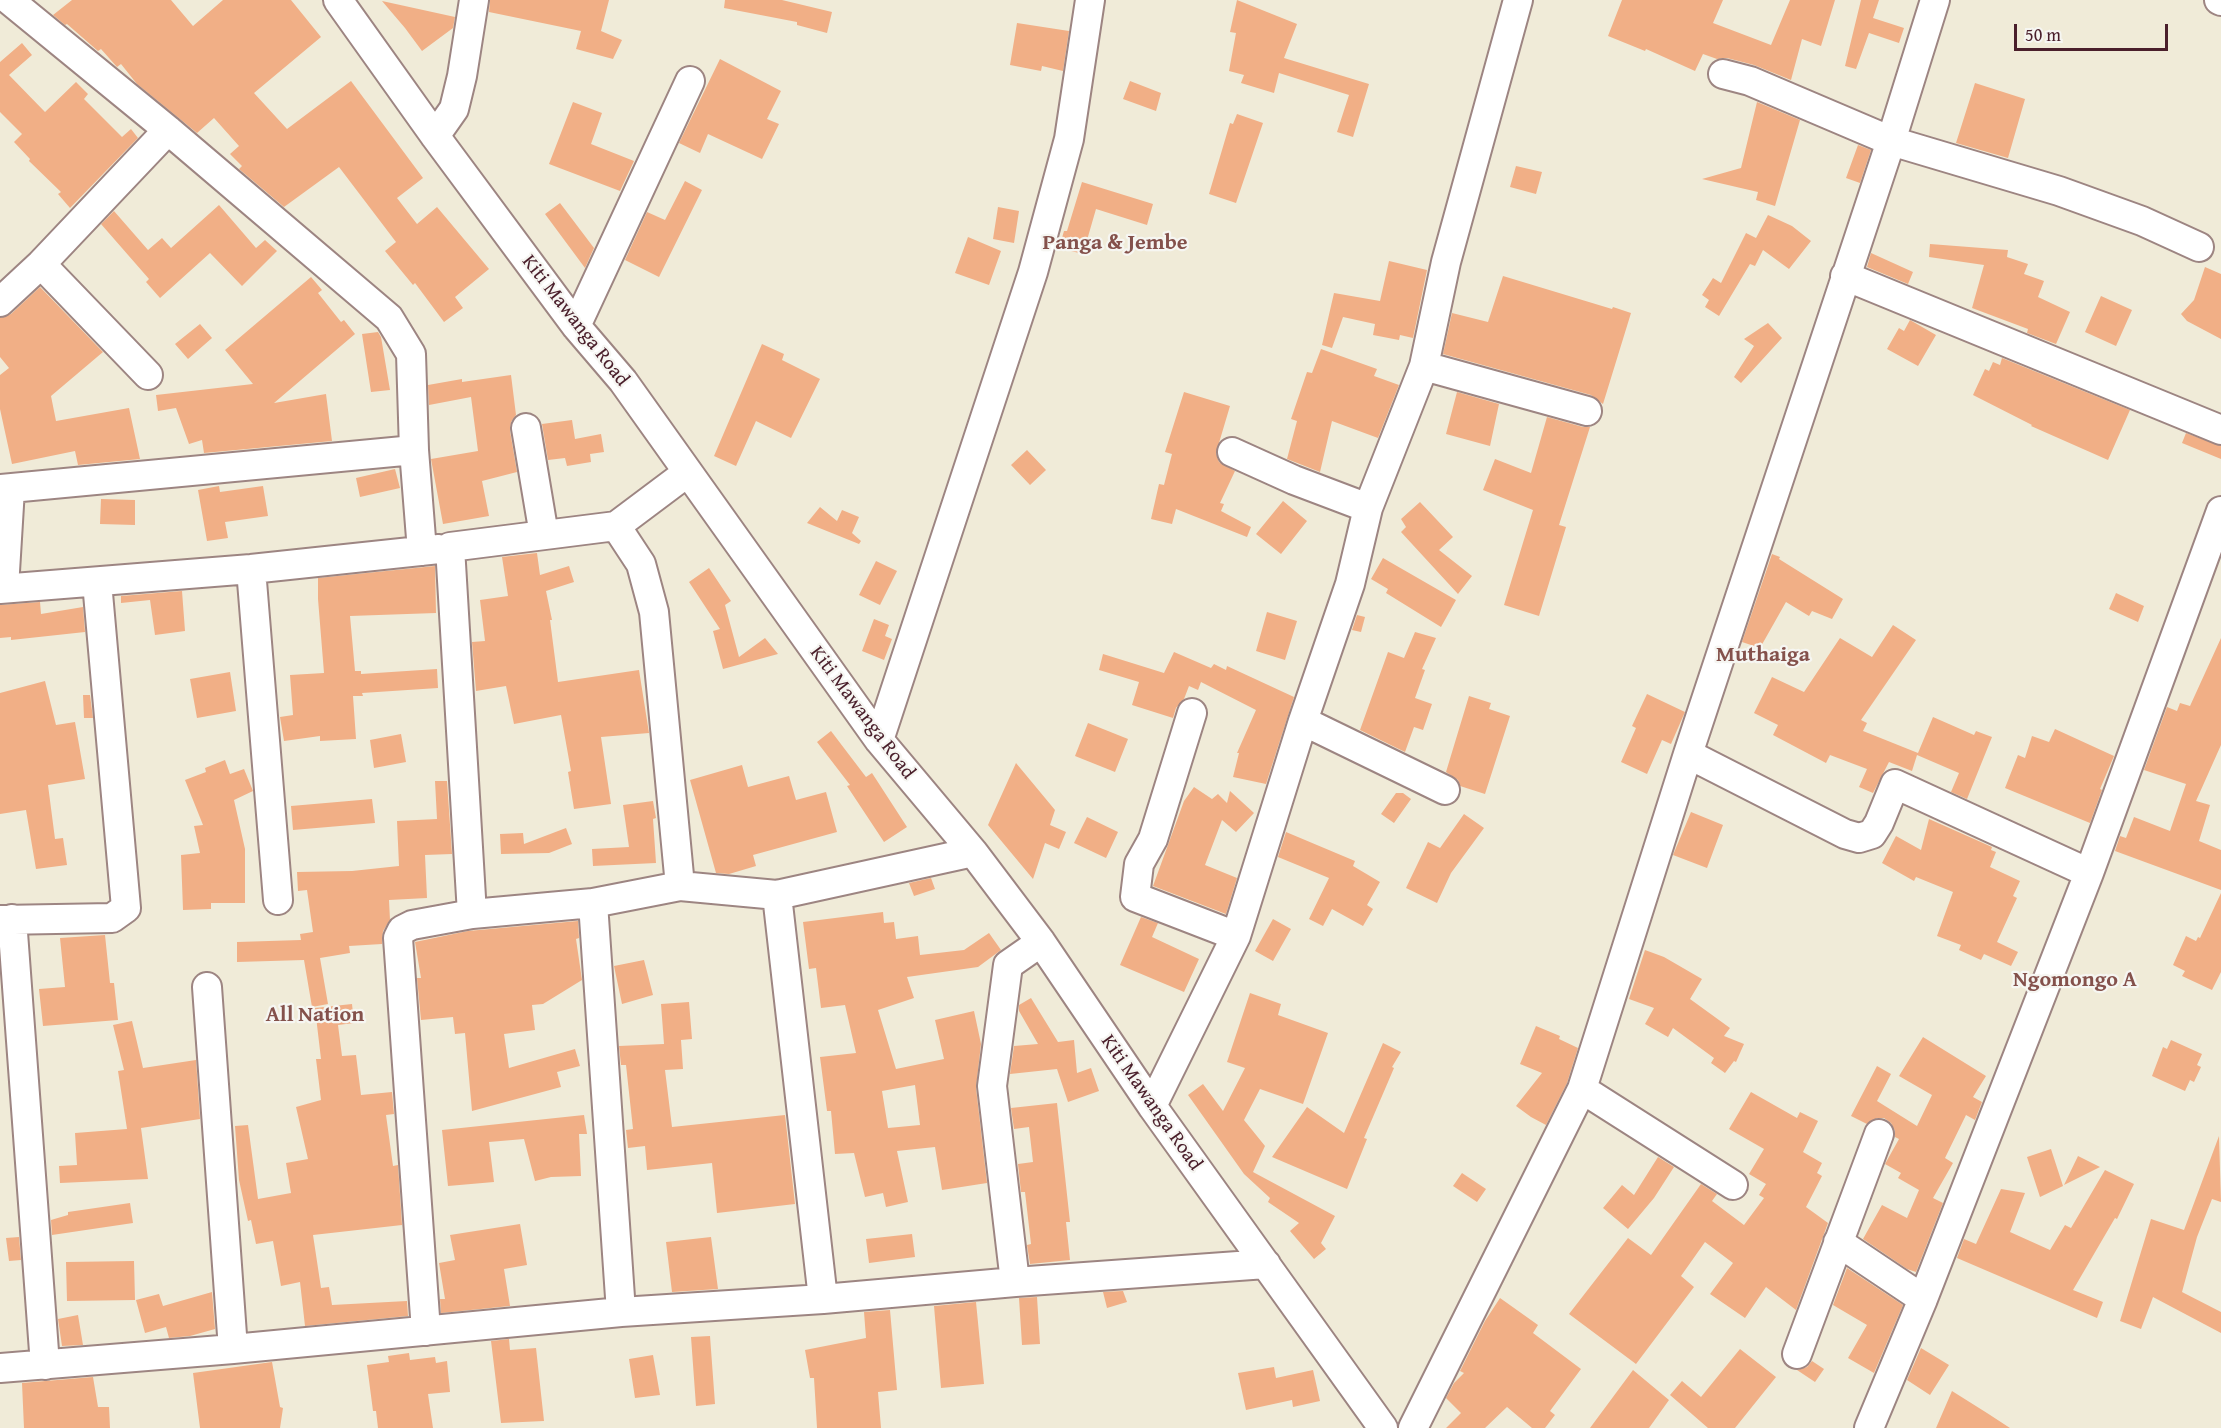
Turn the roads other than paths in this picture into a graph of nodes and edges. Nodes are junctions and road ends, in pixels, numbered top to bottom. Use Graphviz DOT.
graph roads {
  1 [pos="9,0"];
  2 [pos="338,0"];
  3 [pos="474,0"];
  4 [pos="1090,0"];
  5 [pos="1518,0"];
  6 [pos="1935,0"];
  7 [pos="1724,74"];
  8 [pos="690,81"];
  9 [pos="168,130"];
  10 [pos="435,136"];
  11 [pos="1891,141"];
  12 [pos="2199,247"];
  13 [pos="41,264"];
  14 [pos="1845,276"];
  15 [pos="0,302"];
  16 [pos="576,326"];
  17 [pos="1424,366"];
  18 [pos="148,375"];
  19 [pos="1587,411"];
  20 [pos="526,428"];
  21 [pos="2221,430"];
  22 [pos="414,450"];
  23 [pos="1232,452"];
  24 [pos="688,472"];
  25 [pos="5,489"];
  26 [pos="1368,508"];
  27 [pos="2221,511"];
  28 [pos="616,526"];
  29 [pos="544,535"];
  30 [pos="450,547"];
  31 [pos="422,551"];
  32 [pos="251,569"];
  33 [pos="97,582"];
  34 [pos="2,588"];
  35 [pos="1192,713"];
  36 [pos="1304,721"];
  37 [pos="879,740"];
  38 [pos="1689,754"];
  39 [pos="1445,790"];
  40 [pos="973,852"];
  41 [pos="2089,873"];
  42 [pos="680,886"];
  43 [pos="777,895"];
  44 [pos="278,900"];
  45 [pos="593,903"];
  46 [pos="472,914"];
  47 [pos="6,919"];
  48 [pos="1236,936"];
  49 [pos="1041,942"];
  50 [pos="207,987"];
  51 [pos="1582,1089"];
  52 [pos="1152,1106"];
  53 [pos="1879,1134"];
  54 [pos="1733,1185"];
  55 [pos="1838,1242"];
  56 [pos="1266,1264"];
  57 [pos="1015,1282"];
  58 [pos="823,1299"];
  59 [pos="1923,1299"];
  60 [pos="621,1312"];
  61 [pos="426,1331"];
  62 [pos="233,1349"];
  63 [pos="1797,1354"];
  64 [pos="45,1365"];
  65 [pos="0,1368"];
  66 [pos="1383,1428"];
  67 [pos="1413,1428"];
  68 [pos="1869,1428"];
  1 -- 9 [label="street"];
  2 -- 10 [label="street, Kiti Mawanga Road"];
  3 -- 10 [label="street"];
  4 -- 37 [label="street"];
  5 -- 17 [label="street"];
  6 -- 11 [label="street"];
  7 -- 11 [label="street"];
  8 -- 16 [label="street"];
  9 -- 13 [label="street"];
  9 -- 22 [label="street"];
  10 -- 16 [label="street, Kiti Mawanga Road"];
  11 -- 12 [label="street"];
  11 -- 14 [label="street"];
  13 -- 15 [label="street"];
  13 -- 18 [label="street"];
  14 -- 21 [label="street"];
  14 -- 38 [label="street"];
  16 -- 24 [label="street, Kiti Mawanga Road"];
  17 -- 19 [label="street"];
  17 -- 26 [label="street"];
  20 -- 29 [label="street"];
  22 -- 25 [label="street"];
  22 -- 31 [label="street"];
  23 -- 26 [label="street"];
  24 -- 28 [label="street"];
  24 -- 37 [label="street, Kiti Mawanga Road"];
  25 -- 34 [label="street"];
  26 -- 36 [label="street"];
  27 -- 41 [label="street"];
  28 -- 29 [label="street"];
  28 -- 42 [label="street"];
  29 -- 30 [label="street"];
  30 -- 31 [label="street"];
  30 -- 46 [label="street"];
  31 -- 32 [label="street"];
  32 -- 33 [label="street"];
  32 -- 44 [label="street"];
  33 -- 34 [label="street"];
  33 -- 47 [label="street"];
  35 -- 48 [label="street"];
  36 -- 39 [label="street"];
  36 -- 48 [label="street"];
  37 -- 40 [label="street, Kiti Mawanga Road"];
  38 -- 41 [label="street"];
  38 -- 51 [label="street"];
  40 -- 43 [label="street"];
  40 -- 49 [label="street, Kiti Mawanga Road"];
  41 -- 59 [label="street"];
  42 -- 43 [label="street"];
  42 -- 45 [label="street"];
  43 -- 58 [label="street"];
  45 -- 46 [label="street"];
  45 -- 60 [label="street"];
  46 -- 61 [label="street"];
  47 -- 64 [label="street"];
  48 -- 52 [label="street"];
  49 -- 52 [label="street, Kiti Mawanga Road"];
  49 -- 57 [label="street"];
  50 -- 62 [label="street"];
  51 -- 54 [label="street"];
  51 -- 67 [label="street"];
  52 -- 56 [label="street, Kiti Mawanga Road"];
  53 -- 55 [label="street"];
  55 -- 59 [label="street"];
  55 -- 63 [label="street"];
  56 -- 57 [label="street"];
  56 -- 66 [label="street, Kiti Mawanga Road"];
  57 -- 58 [label="street"];
  58 -- 60 [label="street"];
  59 -- 68 [label="street"];
  60 -- 61 [label="street"];
  61 -- 62 [label="street"];
  62 -- 64 [label="street"];
  64 -- 65 [label="street"];
}
